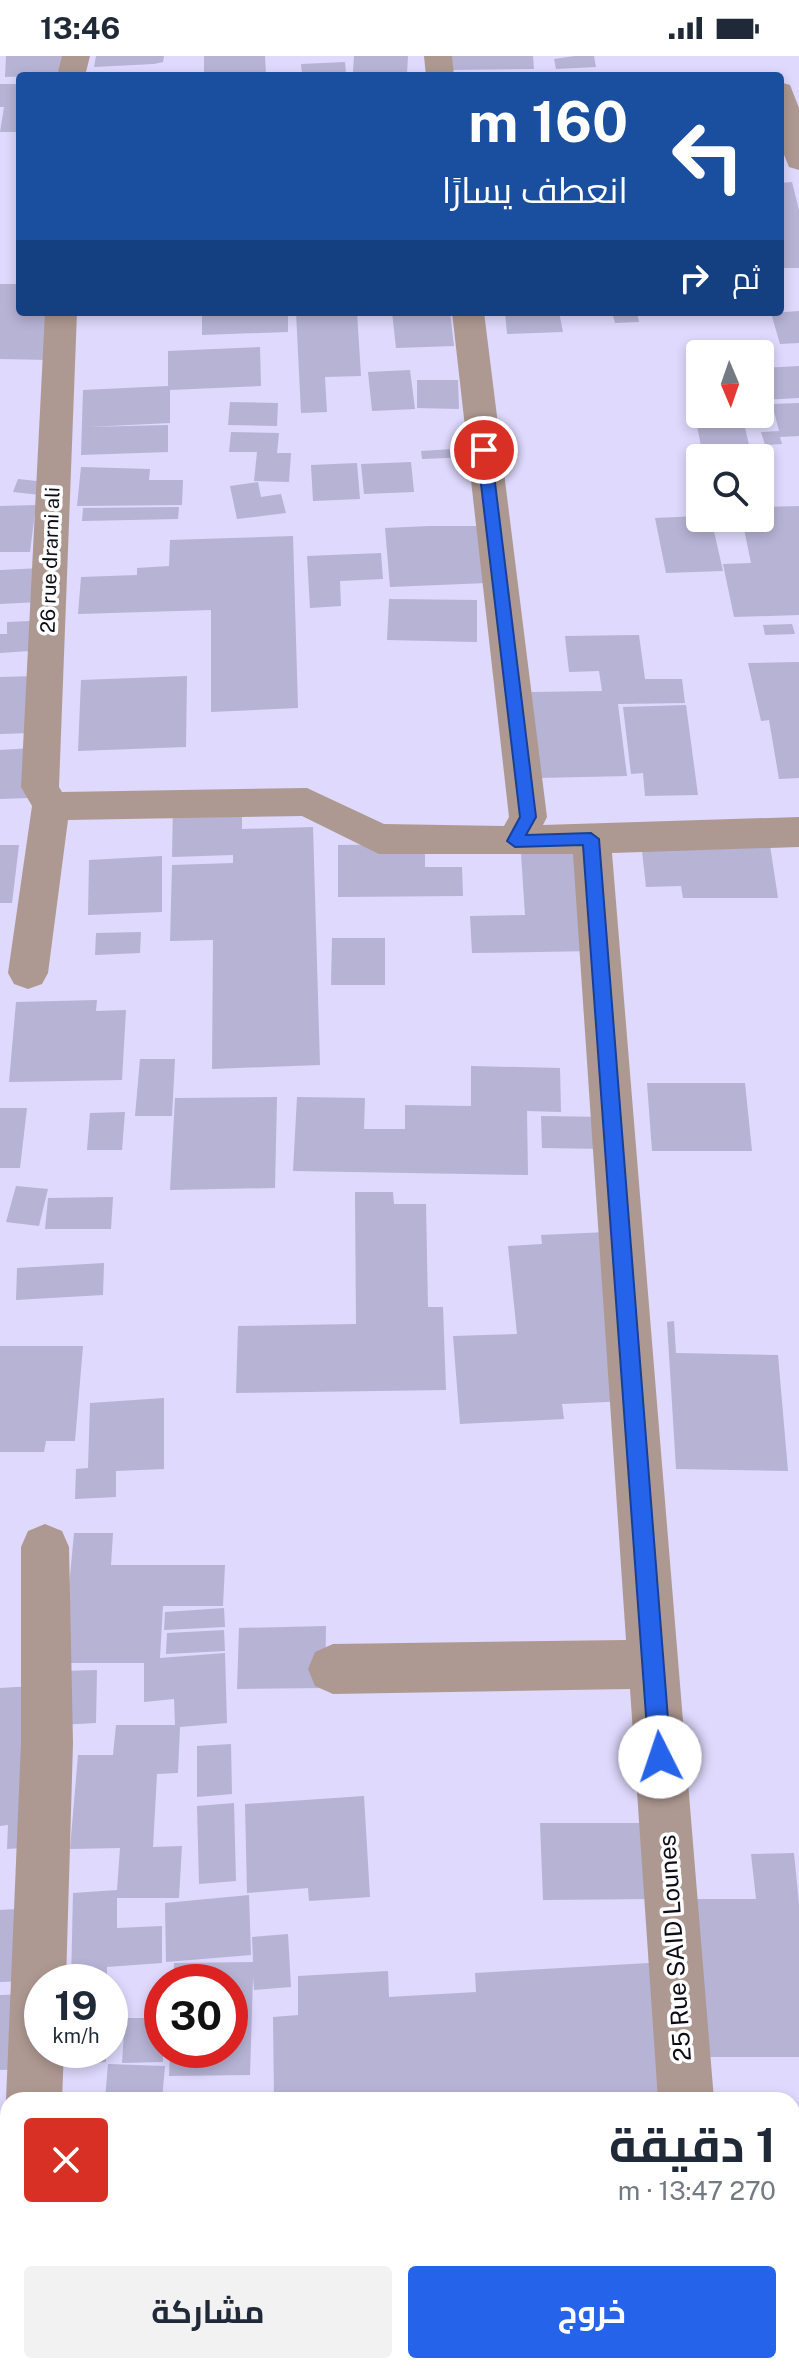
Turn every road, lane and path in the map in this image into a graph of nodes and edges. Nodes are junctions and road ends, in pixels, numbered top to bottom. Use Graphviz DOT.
graph roads {
  1 [pos="784,107"];
  2 [pos="799,161"];
  3 [pos="61,316"];
  4 [pos="468,316"];
  5 [pos="51,806"];
  6 [pos="799,832"];
  7 [pos="591,839"];
  8 [pos="515,841"];
  9 [pos="28,973"];
  10 [pos="45,1547"];
  11 [pos="653,1664"];
  12 [pos="333,1669"];
  13 [pos="34,2092"];
  14 [pos="685,2092"];
  1 -- 2 [label="street"];
  3 -- 5 [label="street, 26 rue drarni ali"];
  4 -- 8 [label="street"];
  5 -- 8 [label="street"];
  5 -- 9 [label="street"];
  6 -- 7 [label="street"];
  7 -- 8 [label="street"];
  7 -- 11 [label="street, 25 Rue SAID Lounes"];
  10 -- 13 [label="street"];
  11 -- 12 [label="street"];
  11 -- 14 [label="street, 25 Rue SAID Lounes"];
}
